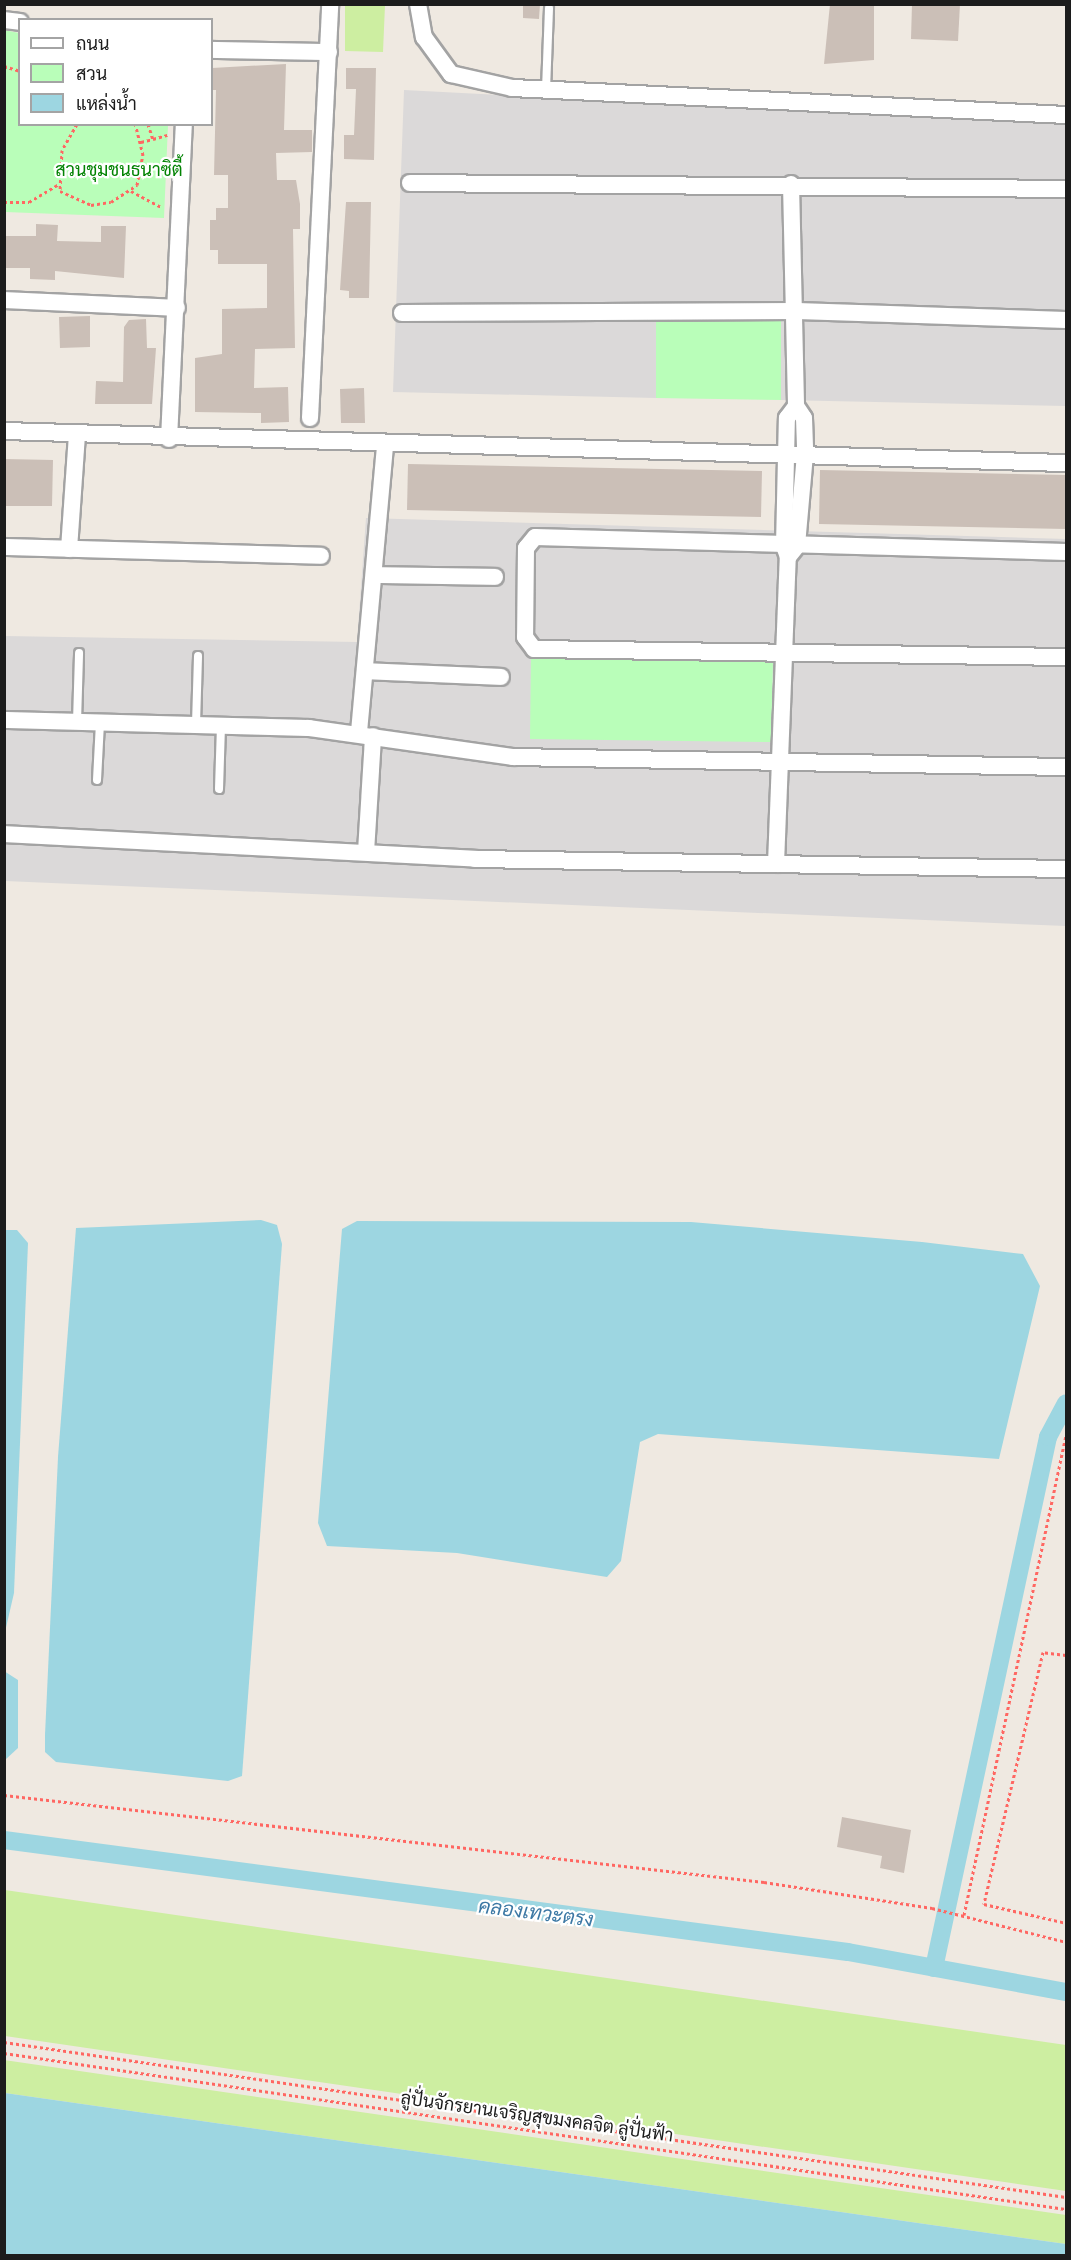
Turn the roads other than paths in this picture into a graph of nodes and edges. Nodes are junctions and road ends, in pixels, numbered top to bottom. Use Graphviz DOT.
graph roads {
  1 [pos="330,4"];
  2 [pos="418,4"];
  3 [pos="549,8"];
  4 [pos="213,50"];
  5 [pos="329,52"];
  6 [pos="546,90"];
  7 [pos="1066,115"];
  8 [pos="184,126"];
  9 [pos="410,183"];
  10 [pos="791,184"];
  11 [pos="1066,189"];
  12 [pos="4,300"];
  13 [pos="177,308"];
  14 [pos="797,311"];
  15 [pos="402,313"];
  16 [pos="1066,321"];
  17 [pos="796,406"];
  18 [pos="310,418"];
  19 [pos="4,431"];
  20 [pos="77,435"];
  21 [pos="170,439"];
  22 [pos="385,444"];
  23 [pos="785,454"];
  24 [pos="805,454"];
  25 [pos="1066,464"];
  26 [pos="4,547"];
  27 [pos="69,549"];
  28 [pos="790,550"];
  29 [pos="1066,552"];
  30 [pos="321,556"];
  31 [pos="374,575"];
  32 [pos="495,577"];
  33 [pos="784,649"];
  34 [pos="79,653"];
  35 [pos="198,656"];
  36 [pos="1066,657"];
  37 [pos="365,671"];
  38 [pos="501,677"];
  39 [pos="4,720"];
  40 [pos="77,722"];
  41 [pos="100,722"];
  42 [pos="196,724"];
  43 [pos="221,725"];
  44 [pos="366,734"];
  45 [pos="777,759"];
  46 [pos="1066,766"];
  47 [pos="98,780"];
  48 [pos="219,789"];
  49 [pos="4,834"];
  50 [pos="366,852"];
  51 [pos="776,864"];
  52 [pos="1066,869"];
  1 -- 5 [label="street"];
  2 -- 6 [label="street"];
  3 -- 6 [label="lane"];
  4 -- 5 [label="street"];
  5 -- 18 [label="street"];
  6 -- 7 [label="street"];
  8 -- 13 [label="street"];
  9 -- 10 [label="street"];
  10 -- 11 [label="street"];
  10 -- 14 [label="street"];
  12 -- 13 [label="street"];
  13 -- 21 [label="street"];
  14 -- 15 [label="street"];
  14 -- 16 [label="street"];
  14 -- 17 [label="street"];
  17 -- 23 [label="street"];
  17 -- 24 [label="street"];
  19 -- 20 [label="street"];
  20 -- 21 [label="street"];
  20 -- 27 [label="street"];
  21 -- 22 [label="street"];
  22 -- 23 [label="street"];
  22 -- 31 [label="street"];
  23 -- 24 [label="street"];
  23 -- 28 [label="street"];
  24 -- 25 [label="street"];
  24 -- 28 [label="street"];
  26 -- 27 [label="street"];
  27 -- 30 [label="street"];
  28 -- 29 [label="street"];
  28 -- 33 [label="street"];
  28 -- 33 [label="street"];
  31 -- 32 [label="street"];
  31 -- 37 [label="street"];
  33 -- 36 [label="street"];
  33 -- 45 [label="street"];
  34 -- 40 [label="lane"];
  35 -- 42 [label="lane"];
  37 -- 38 [label="street"];
  37 -- 44 [label="street"];
  39 -- 40 [label="street"];
  40 -- 41 [label="street"];
  41 -- 42 [label="street"];
  41 -- 47 [label="lane"];
  42 -- 43 [label="street"];
  43 -- 44 [label="street"];
  43 -- 48 [label="lane"];
  44 -- 45 [label="street"];
  44 -- 50 [label="street"];
  45 -- 46 [label="street"];
  45 -- 51 [label="street"];
  49 -- 50 [label="street"];
  50 -- 51 [label="street"];
  51 -- 52 [label="street"];
}
